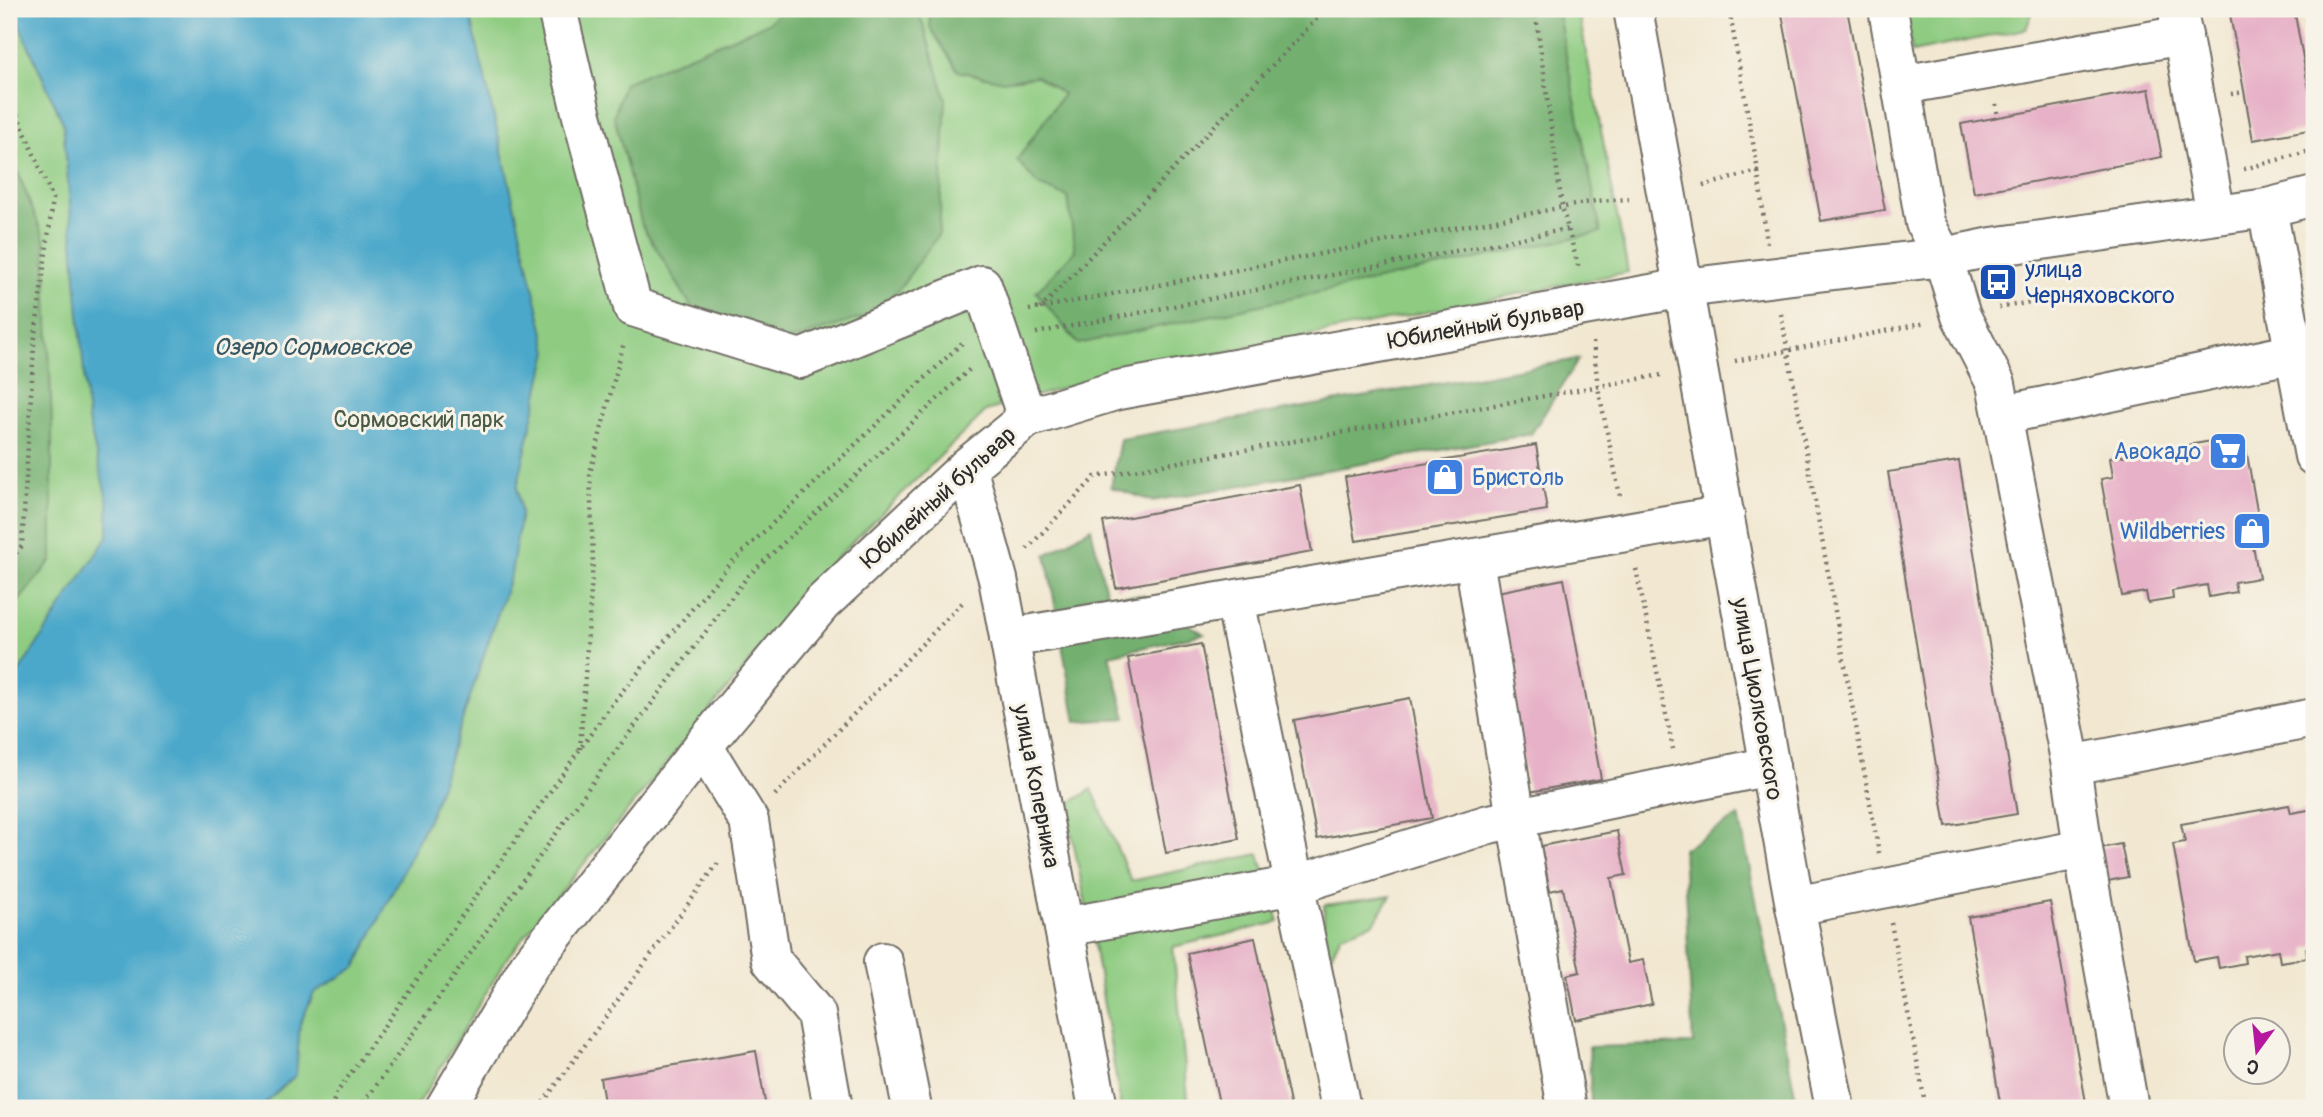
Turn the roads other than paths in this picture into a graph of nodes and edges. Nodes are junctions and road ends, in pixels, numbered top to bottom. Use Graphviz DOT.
graph roads {
  1 [pos="557,9"];
  2 [pos="1633,9"];
  3 [pos="1888,9"];
  4 [pos="2180,22"];
  5 [pos="1902,85"];
  6 [pos="2314,196"];
  7 [pos="2267,208"];
  8 [pos="2216,215"];
  9 [pos="1943,257"];
  10 [pos="1684,288"];
  11 [pos="2304,351"];
  12 [pos="2002,415"];
  13 [pos="1027,418"];
  14 [pos="2314,456"];
  15 [pos="967,467"];
  16 [pos="1725,515"];
  17 [pos="1474,559"];
  18 [pos="1235,600"];
  19 [pos="1009,638"];
  20 [pos="2314,718"];
  21 [pos="704,746"];
  22 [pos="2071,765"];
  23 [pos="1770,766"];
  24 [pos="1516,818"];
  25 [pos="2083,849"];
  26 [pos="1295,885"];
  27 [pos="1795,906"];
  28 [pos="1063,927"];
  29 [pos="883,962"];
  30 [pos="444,1108"];
  31 [pos="833,1108"];
  32 [pos="912,1108"];
  33 [pos="1098,1108"];
  34 [pos="1341,1108"];
  35 [pos="1567,1108"];
  36 [pos="1835,1108"];
  37 [pos="2129,1108"];
  1 -- 13 [label="street"];
  2 -- 10 [label="street"];
  3 -- 5 [label="street"];
  4 -- 5 [label="street"];
  4 -- 8 [label="street"];
  5 -- 9 [label="street"];
  6 -- 7 [label="street"];
  7 -- 8 [label="street"];
  7 -- 11 [label="street"];
  8 -- 9 [label="street"];
  9 -- 10 [label="street"];
  9 -- 12 [label="street"];
  10 -- 13 [label="street, Юбилейный бульвар"];
  10 -- 16 [label="street, улица Циолковского"];
  11 -- 12 [label="street"];
  11 -- 14 [label="street"];
  12 -- 22 [label="street"];
  13 -- 15 [label="street, Юбилейный бульвар"];
  15 -- 19 [label="street, улица Коперника"];
  15 -- 21 [label="street, Юбилейный бульвар"];
  16 -- 17 [label="street"];
  16 -- 23 [label="street, улица Циолковского"];
  17 -- 18 [label="street"];
  17 -- 24 [label="street"];
  18 -- 19 [label="street"];
  18 -- 26 [label="street"];
  19 -- 28 [label="street, улица Коперника"];
  20 -- 22 [label="street"];
  21 -- 30 [label="street, Юбилейный бульвар"];
  21 -- 31 [label="street"];
  22 -- 25 [label="street"];
  23 -- 24 [label="street"];
  23 -- 27 [label="street, улица Циолковского"];
  24 -- 26 [label="street"];
  24 -- 35 [label="street"];
  25 -- 27 [label="street"];
  25 -- 37 [label="street"];
  26 -- 28 [label="street"];
  26 -- 34 [label="street"];
  27 -- 36 [label="street, улица Циолковского"];
  28 -- 33 [label="street, улица Коперника"];
  29 -- 32 [label="street"];
}
